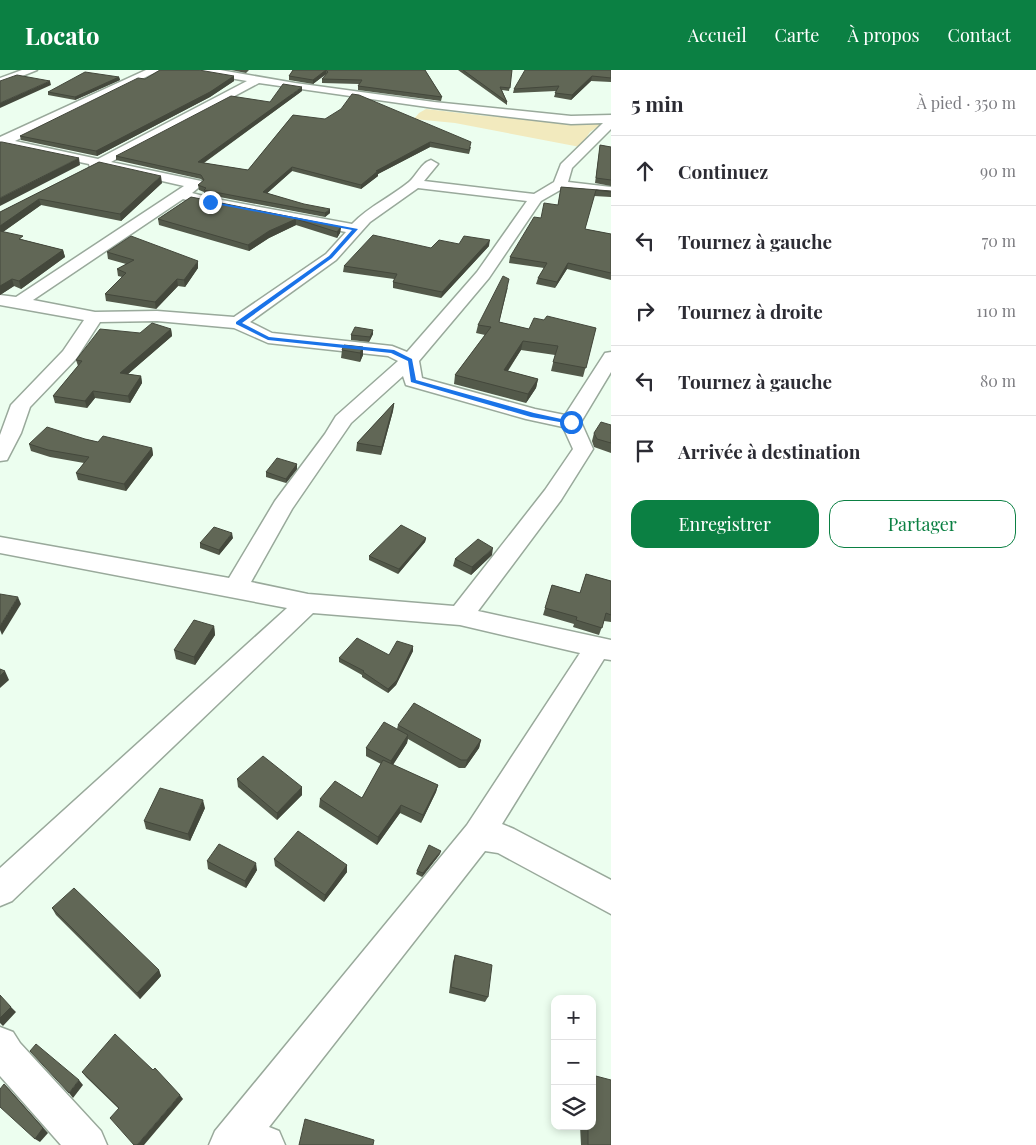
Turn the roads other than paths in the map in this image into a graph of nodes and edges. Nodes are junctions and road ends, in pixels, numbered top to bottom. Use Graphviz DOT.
graph roads {
  1 [pos="32,70"];
  2 [pos="155,70"];
  3 [pos="201,70"];
  4 [pos="257,80"];
  5 [pos="0,82"];
  6 [pos="611,120"];
  7 [pos="1,142"];
  8 [pos="101,162"];
  9 [pos="431,164"];
  10 [pos="84,171"];
  11 [pos="415,184"];
  12 [pos="560,185"];
  13 [pos="611,191"];
  14 [pos="180,194"];
  15 [pos="536,198"];
  16 [pos="355,229"];
  17 [pos="0,300"];
  18 [pos="19,302"];
  19 [pos="95,317"];
  20 [pos="238,323"];
  21 [pos="611,357"];
  22 [pos="410,360"];
  23 [pos="0,402"];
  24 [pos="21,405"];
  25 [pos="571,422"];
  26 [pos="0,455"];
  27 [pos="0,546"];
  28 [pos="235,588"];
  29 [pos="308,603"];
  30 [pos="460,616"];
  31 [pos="605,649"];
  32 [pos="478,835"];
  33 [pos="0,890"];
  34 [pos="611,898"];
  35 [pos="0,1045"];
  36 [pos="243,1142"];
  37 [pos="87,1145"];
  1 -- 5 [label="street"];
  2 -- 7 [label="street"];
  3 -- 4 [label="street"];
  4 -- 6 [label="street"];
  4 -- 8 [label="street"];
  6 -- 12 [label="street"];
  7 -- 8 [label="street"];
  8 -- 10 [label="street"];
  8 -- 14 [label="street"];
  9 -- 11 [label="street"];
  11 -- 15 [label="street"];
  11 -- 16 [label="street"];
  12 -- 13 [label="street"];
  12 -- 15 [label="street"];
  14 -- 16 [label="street"];
  14 -- 18 [label="street"];
  15 -- 22 [label="street"];
  16 -- 20 [label="street"];
  17 -- 18 [label="street"];
  18 -- 19 [label="street"];
  19 -- 20 [label="street"];
  19 -- 24 [label="street"];
  20 -- 22 [label="street"];
  21 -- 25 [label="street"];
  22 -- 25 [label="street"];
  22 -- 28 [label="street"];
  23 -- 24 [label="street"];
  24 -- 26 [label="street"];
  25 -- 30 [label="street"];
  27 -- 28 [label="street"];
  28 -- 29 [label="street"];
  29 -- 30 [label="street"];
  29 -- 33 [label="street"];
  30 -- 31 [label="street"];
  31 -- 32 [label="street"];
  32 -- 34 [label="street"];
  32 -- 36 [label="street"];
  35 -- 37 [label="street"];
}
